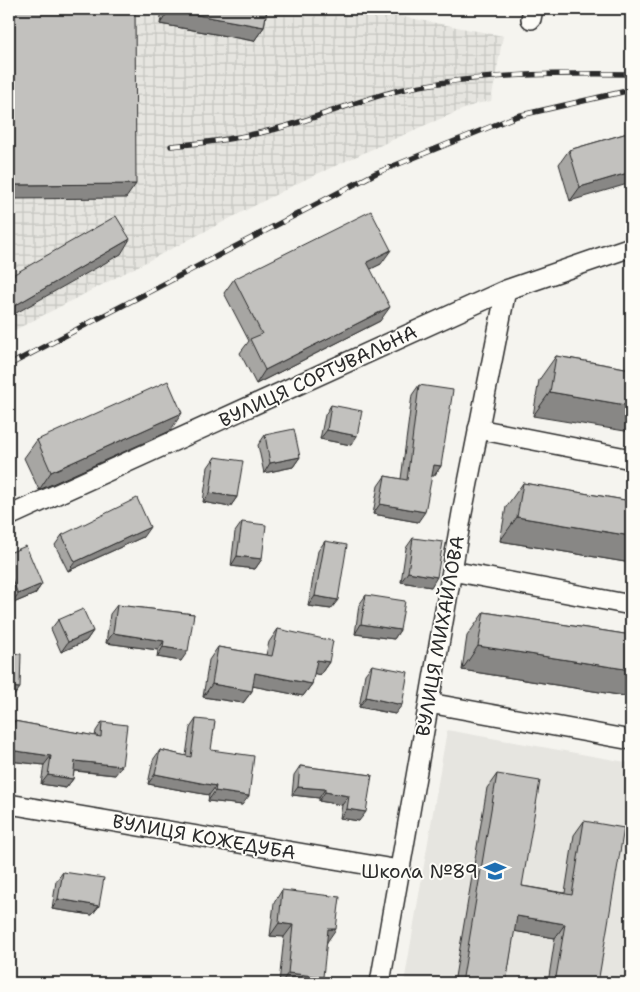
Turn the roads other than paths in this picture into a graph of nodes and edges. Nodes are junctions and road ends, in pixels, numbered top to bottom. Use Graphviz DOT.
graph roads {
  1 [pos="631,247"];
  2 [pos="506,290"];
  3 [pos="478,429"];
  4 [pos="631,459"];
  5 [pos="9,516"];
  6 [pos="452,571"];
  7 [pos="631,605"];
  8 [pos="428,703"];
  9 [pos="631,740"];
  10 [pos="9,804"];
  11 [pos="399,870"];
  12 [pos="380,983"];
  1 -- 2 [label="street, ВУЛИЦЯ СОРТУВАЛЬНА"];
  2 -- 3 [label="street, ВУЛИЦЯ МИХАЙЛОВА"];
  2 -- 5 [label="street, ВУЛИЦЯ СОРТУВАЛЬНА"];
  3 -- 4 [label="street"];
  3 -- 6 [label="street, ВУЛИЦЯ МИХАЙЛОВА"];
  6 -- 7 [label="street"];
  6 -- 8 [label="street, ВУЛИЦЯ МИХАЙЛОВА"];
  8 -- 9 [label="street"];
  8 -- 11 [label="street, ВУЛИЦЯ МИХАЙЛОВА"];
  10 -- 11 [label="street, ВУЛИЦЯ КОЖЕДУБА"];
  11 -- 12 [label="street, ВУЛИЦЯ МИХАЙЛОВА"];
}
